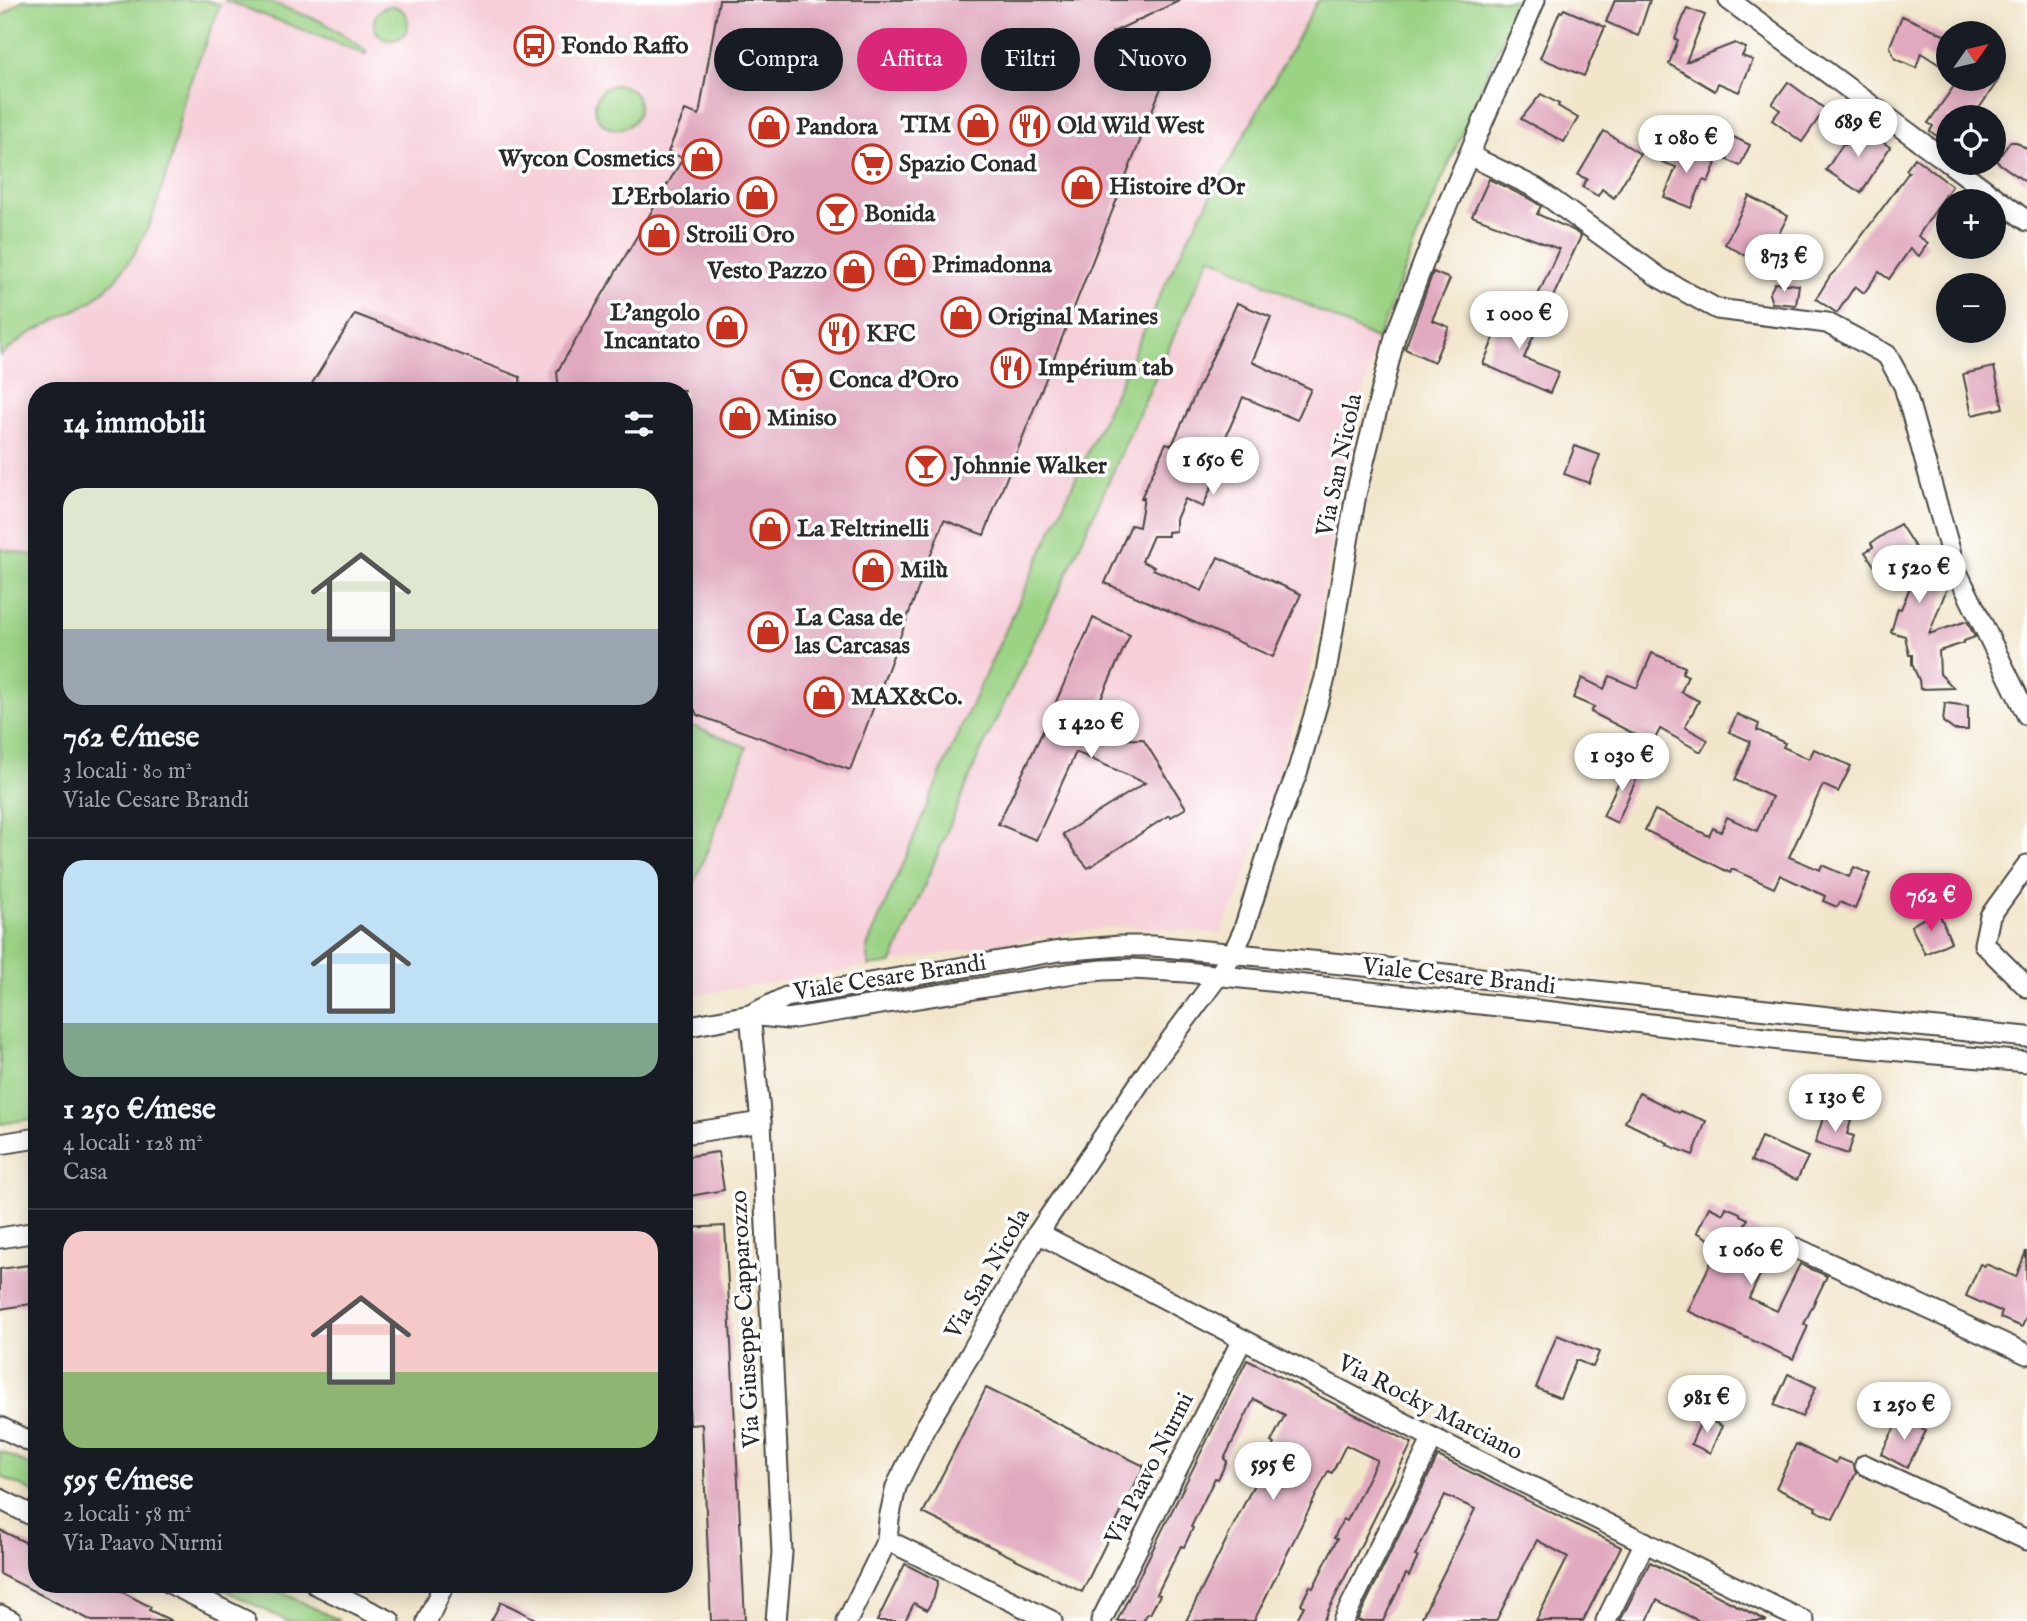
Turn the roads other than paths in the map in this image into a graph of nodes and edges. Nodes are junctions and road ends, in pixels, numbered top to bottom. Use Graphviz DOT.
graph roads {
  1 [pos="1535,0"];
  2 [pos="1729,0"];
  3 [pos="1936,153"];
  4 [pos="1469,155"];
  5 [pos="1965,175"];
  6 [pos="2027,221"];
  7 [pos="2027,715"];
  8 [pos="2027,865"];
  9 [pos="1233,953"];
  10 [pos="1218,976"];
  11 [pos="2027,987"];
  12 [pos="750,1015"];
  13 [pos="693,1025"];
  14 [pos="2027,1037"];
  15 [pos="2027,1062"];
  16 [pos="761,1122"];
  17 [pos="693,1133"];
  18 [pos="28,1139"];
  19 [pos="0,1144"];
  20 [pos="28,1233"];
  21 [pos="1038,1233"];
  22 [pos="0,1238"];
  23 [pos="1796,1248"];
  24 [pos="1242,1340"];
  25 [pos="2027,1354"];
  26 [pos="0,1427"];
  27 [pos="1433,1438"];
  28 [pos="28,1441"];
  29 [pos="1865,1465"];
  30 [pos="0,1499"];
  31 [pos="28,1513"];
  32 [pos="887,1540"];
  33 [pos="2027,1540"];
  34 [pos="1645,1542"];
  35 [pos="189,1593"];
  36 [pos="333,1593"];
  37 [pos="440,1593"];
  38 [pos="0,1615"];
  39 [pos="12,1621"];
  40 [pos="246,1621"];
  41 [pos="390,1621"];
  42 [pos="427,1621"];
  43 [pos="776,1621"];
  44 [pos="847,1621"];
  45 [pos="1052,1621"];
  46 [pos="1101,1621"];
  47 [pos="1343,1621"];
  48 [pos="1606,1621"];
  49 [pos="1804,1621"];
  1 -- 4 [label="street, Via San Nicola"];
  2 -- 3 [label="street"];
  4 -- 7 [label="street"];
  4 -- 9 [label="street, Via San Nicola"];
  5 -- 6 [label="street"];
  8 -- 11 [label="street"];
  9 -- 10 [label="street, Via San Nicola"];
  9 -- 12 [label="street, Viale Cesare Brandi"];
  9 -- 14 [label="street, Viale Cesare Brandi"];
  10 -- 12 [label="street, Viale Cesare Brandi"];
  10 -- 15 [label="street, Viale Cesare Brandi"];
  10 -- 21 [label="street, Via San Nicola"];
  12 -- 13 [label="street"];
  12 -- 16 [label="street, Via Giuseppe Capparozzo"];
  16 -- 17 [label="street"];
  16 -- 43 [label="street, Via Giuseppe Capparozzo"];
  18 -- 19 [label="street"];
  20 -- 22 [label="street"];
  21 -- 24 [label="street, Via Rocky Marciano"];
  21 -- 32 [label="street, Via San Nicola"];
  23 -- 25 [label="street"];
  24 -- 27 [label="street, Via Rocky Marciano"];
  24 -- 46 [label="street, Via Paavo Nurmi"];
  26 -- 28 [label="street"];
  27 -- 34 [label="street, Via Rocky Marciano"];
  27 -- 47 [label="street"];
  29 -- 33 [label="street"];
  30 -- 31 [label="street"];
  32 -- 44 [label="street, Via San Nicola"];
  32 -- 45 [label="street"];
  34 -- 48 [label="street"];
  34 -- 49 [label="street, Via Rocky Marciano"];
  35 -- 40 [label="street"];
  36 -- 41 [label="street"];
  37 -- 42 [label="street"];
  38 -- 39 [label="street"];
}
